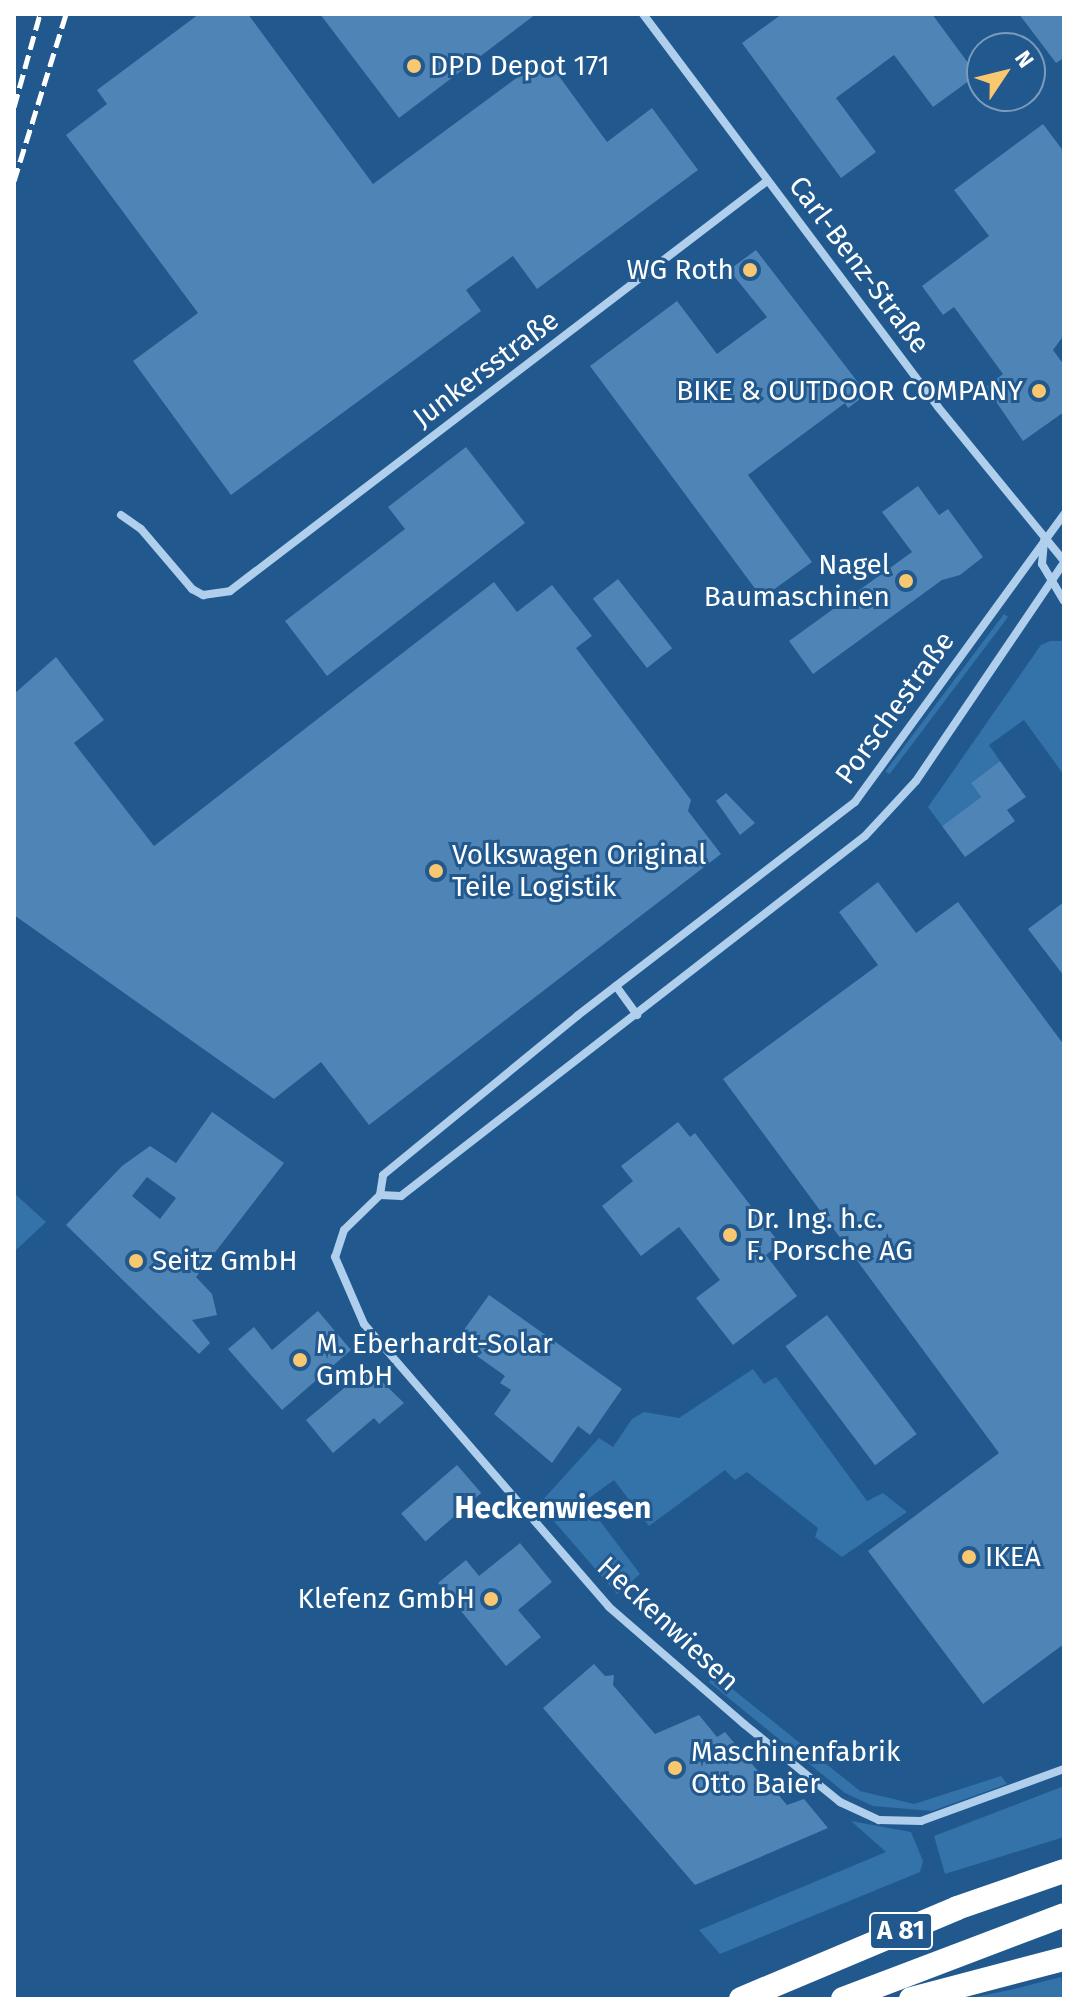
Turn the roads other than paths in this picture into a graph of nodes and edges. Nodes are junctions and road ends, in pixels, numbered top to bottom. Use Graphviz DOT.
graph roads {
  1 [pos="643,14"];
  2 [pos="767,181"];
  3 [pos="1064,514"];
  4 [pos="121,515"];
  5 [pos="1044,540"];
  6 [pos="1064,561"];
  7 [pos="1049,583"];
  8 [pos="1064,601"];
  9 [pos="616,986"];
  10 [pos="637,1015"];
  11 [pos="380,1195"];
  12 [pos="1064,1769"];
  13 [pos="1064,1871"];
  14 [pos="1064,1915"];
  15 [pos="1064,1959"];
  16 [pos="741,1999"];
  17 [pos="843,1999"];
  18 [pos="911,1999"];
  1 -- 2 [label="street, Carl-Benz-Straße"];
  2 -- 4 [label="street, Junkersstraße"];
  2 -- 5 [label="street, Carl-Benz-Straße"];
  3 -- 5 [label="street, Porschestraße"];
  5 -- 6 [label="street, Carl-Benz-Straße"];
  5 -- 7 [label="street"];
  5 -- 9 [label="street, Porschestraße"];
  6 -- 7 [label="street, Porschestraße"];
  7 -- 8 [label="street"];
  7 -- 10 [label="street, Porschestraße"];
  9 -- 10 [label="street"];
  9 -- 11 [label="street, Porschestraße"];
  10 -- 11 [label="street, Porschestraße"];
  11 -- 12 [label="street, Heckenwiesen"];
  13 -- 16 [label="highway, A 81"];
  14 -- 17 [label="highway, A 81"];
  15 -- 18 [label="highway"];
}
